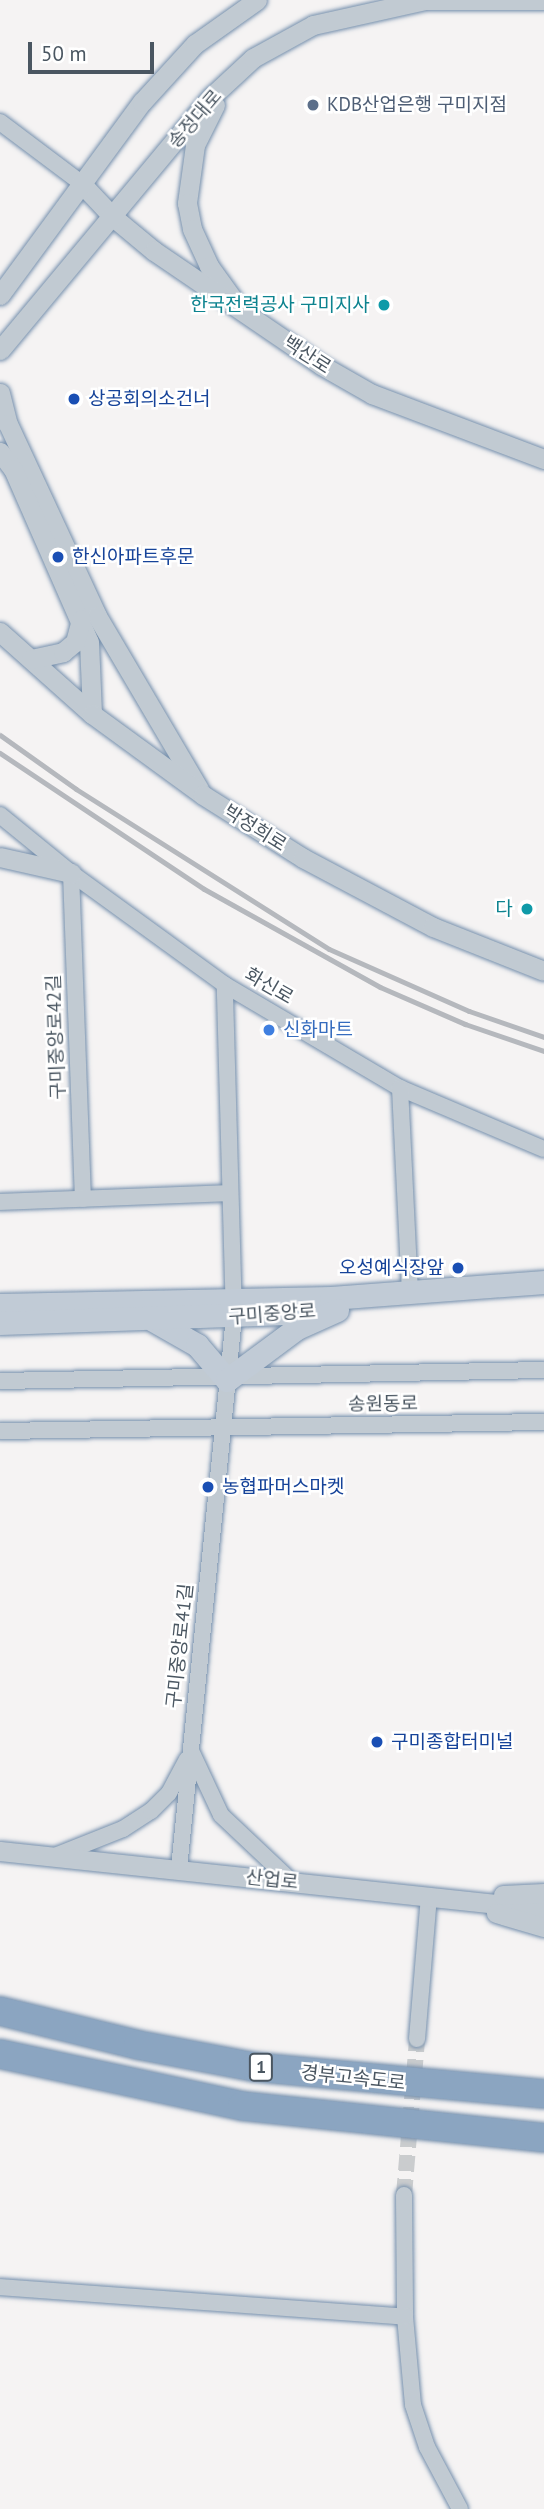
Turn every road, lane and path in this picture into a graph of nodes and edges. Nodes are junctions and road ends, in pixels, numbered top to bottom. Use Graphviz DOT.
graph roads {
  1 [pos="257,0"];
  2 [pos="544,0"];
  3 [pos="224,85"];
  4 [pos="0,121"];
  5 [pos="80,182"];
  6 [pos="113,217"];
  7 [pos="0,295"];
  8 [pos="244,314"];
  9 [pos="0,350"];
  10 [pos="0,393"];
  11 [pos="0,452"];
  12 [pos="544,459"];
  13 [pos="89,617"];
  14 [pos="0,632"];
  15 [pos="32,659"];
  16 [pos="92,714"];
  17 [pos="203,795"];
  18 [pos="0,815"];
  19 [pos="0,858"];
  20 [pos="71,873"];
  21 [pos="544,971"];
  22 [pos="225,985"];
  23 [pos="400,1088"];
  24 [pos="544,1149"];
  25 [pos="230,1193"];
  26 [pos="83,1199"];
  27 [pos="0,1202"];
  28 [pos="544,1282"];
  29 [pos="410,1292"];
  30 [pos="544,1298"];
  31 [pos="0,1305"];
  32 [pos="233,1308"];
  33 [pos="337,1310"];
  34 [pos="151,1319"];
  35 [pos="0,1323"];
  36 [pos="544,1370"];
  37 [pos="228,1380"];
  38 [pos="0,1381"];
  39 [pos="544,1422"];
  40 [pos="222,1427"];
  41 [pos="0,1431"];
  42 [pos="191,1751"];
  43 [pos="0,1851"];
  44 [pos="54,1857"];
  45 [pos="179,1869"];
  46 [pos="292,1882"];
  47 [pos="544,1893"];
  48 [pos="439,1898"];
  49 [pos="544,1909"];
  50 [pos="544,1927"];
  51 [pos="0,2011"];
  52 [pos="417,2039"];
  53 [pos="0,2054"];
  54 [pos="536,2093"];
  55 [pos="534,2138"];
  56 [pos="404,2195"];
  57 [pos="0,2287"];
  58 [pos="405,2317"];
  59 [pos="460,2509"];
  1 -- 5 [label="street"];
  2 -- 3 [label="street, 송정대로"];
  3 -- 6 [label="street, 송정대로"];
  3 -- 8 [label="street"];
  4 -- 5 [label="street, 백산로"];
  5 -- 6 [label="street, 백산로"];
  5 -- 7 [label="street"];
  6 -- 8 [label="street, 백산로"];
  6 -- 9 [label="street, 송정대로"];
  8 -- 12 [label="street, 백산로"];
  10 -- 13 [label="street"];
  11 -- 13 [label="street"];
  13 -- 15 [label="street"];
  13 -- 16 [label="street"];
  13 -- 17 [label="street"];
  14 -- 15 [label="street, 박정희로"];
  15 -- 16 [label="street, 박정희로"];
  16 -- 17 [label="street, 박정희로"];
  17 -- 21 [label="street, 박정희로"];
  18 -- 20 [label="street, 화신로"];
  19 -- 20 [label="street"];
  20 -- 22 [label="street, 화신로"];
  20 -- 26 [label="street, 구미중앙로42길"];
  22 -- 23 [label="street, 화신로"];
  22 -- 25 [label="street"];
  23 -- 24 [label="street, 화신로"];
  23 -- 29 [label="street"];
  25 -- 26 [label="street"];
  25 -- 32 [label="street"];
  26 -- 27 [label="street"];
  28 -- 29 [label="main road, 구미중앙로"];
  29 -- 32 [label="main road, 구미중앙로"];
  30 -- 33 [label="main road, 구미중앙로"];
  31 -- 32 [label="main road, 구미중앙로"];
  32 -- 33 [label="main road, 구미중앙로"];
  32 -- 34 [label="main road, 구미중앙로"];
  32 -- 37 [label="street, 구미중앙로41길"];
  33 -- 37 [label="main road"];
  34 -- 35 [label="main road, 구미중앙로"];
  34 -- 37 [label="main road"];
  36 -- 37 [label="street, 송원동로"];
  37 -- 38 [label="street"];
  37 -- 40 [label="street, 구미중앙로41길"];
  39 -- 40 [label="street, 송원동로"];
  40 -- 41 [label="street"];
  40 -- 42 [label="street, 구미중앙로41길"];
  42 -- 44 [label="street"];
  42 -- 45 [label="street, 구미중앙로41길"];
  42 -- 46 [label="street"];
  43 -- 44 [label="street, 산업로"];
  44 -- 45 [label="street, 산업로"];
  45 -- 46 [label="street, 산업로"];
  46 -- 48 [label="street, 산업로"];
  47 -- 48 [label="street"];
  48 -- 49 [label="street, 산업로"];
  48 -- 50 [label="street"];
  48 -- 52 [label="street"];
  51 -- 54 [label="highway, 경부고속도로 / 1"];
  53 -- 55 [label="highway, 1"];
  56 -- 58 [label="street"];
  57 -- 58 [label="street"];
  58 -- 59 [label="street"];
}
